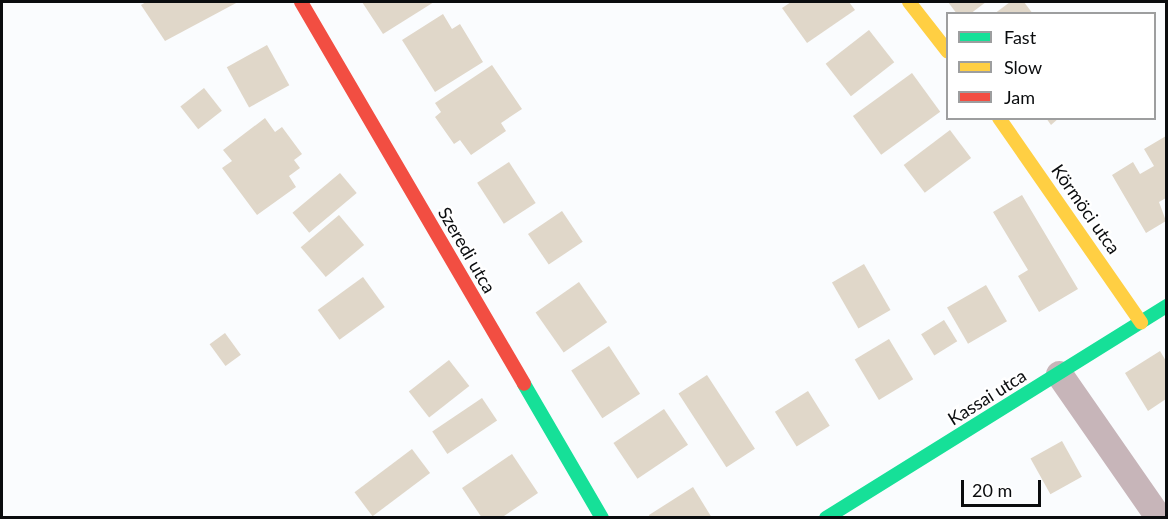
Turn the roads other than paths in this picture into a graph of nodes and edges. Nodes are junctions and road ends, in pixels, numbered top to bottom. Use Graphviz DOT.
graph roads {
  1 [pos="301,2"];
  2 [pos="909,2"];
  3 [pos="946,49"];
  4 [pos="1000,120"];
  5 [pos="1167,306"];
  6 [pos="1141,322"];
  7 [pos="1059,374"];
  8 [pos="602,518"];
  9 [pos="826,518"];
  10 [pos="1159,518"];
  1 -- 8 [label="street, Szeredi utca"];
  2 -- 3 [label="street"];
  4 -- 6 [label="street, Körmöci utca"];
  5 -- 6 [label="street, Kassai utca"];
  6 -- 7 [label="street, Kassai utca"];
  7 -- 9 [label="street, Kassai utca"];
  7 -- 10 [label="street"];
}
